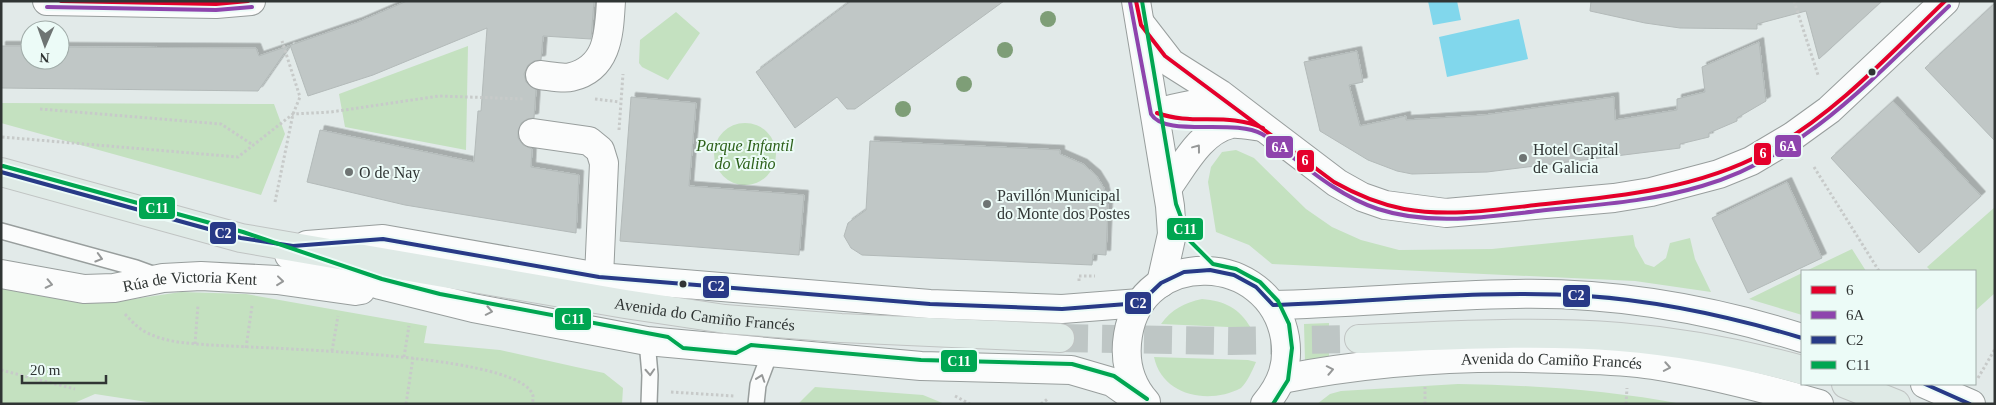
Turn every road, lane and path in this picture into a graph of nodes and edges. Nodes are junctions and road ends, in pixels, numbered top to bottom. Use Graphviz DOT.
graph roads {
  1 [pos="47,1"];
  2 [pos="251,1"];
  3 [pos="611,1"];
  4 [pos="1794,1"];
  5 [pos="1945,1"];
  6 [pos="1138,12"];
  7 [pos="282,41"];
  8 [pos="1818,75"];
  9 [pos="537,87"];
  10 [pos="40,108"];
  11 [pos="1156,112"];
  12 [pos="293,114"];
  13 [pos="1262,127"];
  14 [pos="533,133"];
  15 [pos="2,137"];
  16 [pos="253,145"];
  17 [pos="1814,167"];
  18 [pos="1,172"];
  19 [pos="1169,196"];
  20 [pos="275,202"];
  21 [pos="1,230"];
  22 [pos="241,238"];
  23 [pos="293,246"];
  24 [pos="1210,270"];
  25 [pos="1878,270"];
  26 [pos="1,274"];
  27 [pos="599,277"];
  28 [pos="163,278"];
  29 [pos="1161,283"];
  30 [pos="380,285"];
  31 [pos="199,298"];
  32 [pos="253,301"];
  33 [pos="1140,303"];
  34 [pos="1273,305"];
  35 [pos="339,308"];
  36 [pos="124,313"];
  37 [pos="410,326"];
  38 [pos="1060,338"];
  39 [pos="1359,338"];
  40 [pos="1801,338"];
  41 [pos="657,342"];
  42 [pos="195,344"];
  43 [pos="246,348"];
  44 [pos="1995,349"];
  45 [pos="332,351"];
  46 [pos="760,352"];
  47 [pos="404,357"];
  48 [pos="413,358"];
  49 [pos="1,370"];
  50 [pos="1801,370"];
  51 [pos="1282,379"];
  52 [pos="1976,381"];
  53 [pos="1627,383"];
  54 [pos="1848,385"];
  55 [pos="1927,385"];
  56 [pos="75,389"];
  57 [pos="668,391"];
  58 [pos="740,396"];
  59 [pos="1050,397"];
  60 [pos="406,404"];
  61 [pos="532,404"];
  62 [pos="649,404"];
  63 [pos="756,404"];
  64 [pos="1041,404"];
  65 [pos="1143,404"];
  66 [pos="1148,404"];
  67 [pos="1265,404"];
  68 [pos="1626,404"];
  69 [pos="1819,404"];
  70 [pos="1896,404"];
  71 [pos="1971,404"];
  1 -- 2 [label="street"];
  3 -- 9 [label="street"];
  4 -- 8 [label="path"];
  5 -- 13 [label="street"];
  6 -- 11 [label="street"];
  6 -- 13 [label="street"];
  7 -- 12 [label="path"];
  9 -- 12 [label="path"];
  10 -- 16 [label="path"];
  11 -- 13 [label="street"];
  11 -- 19 [label="street"];
  12 -- 16 [label="path"];
  12 -- 20 [label="path"];
  19 -- 13 [label="street, one-way"];
  14 -- 27 [label="street"];
  15 -- 16 [label="path"];
  17 -- 25 [label="path"];
  18 -- 22 [label="main road, Avenida do Camiño Francés"];
  19 -- 24 [label="street"];
  19 -- 29 [label="street"];
  21 -- 28 [label="lane, one-way"];
  22 -- 23 [label="main road, Avenida do Camiño Francés"];
  22 -- 30 [label="street, Avenida do Camiño Francés"];
  23 -- 27 [label="street, Avenida do Camiño Francés"];
  23 -- 38 [label="main road, Avenida do Camiño Francés"];
  24 -- 29 [label="street"];
  24 -- 34 [label="street"];
  26 -- 28 [label="street, Rúa de Victoria Kent, one-way"];
  27 -- 33 [label="street, Avenida do Camiño Francés"];
  28 -- 30 [label="street, Rúa de Victoria Kent, one-way"];
  29 -- 33 [label="street"];
  30 -- 41 [label="street, Avenida do Camiño Francés, one-way"];
  31 -- 42 [label="path"];
  32 -- 43 [label="path"];
  33 -- 66 [label="street"];
  34 -- 40 [label="street"];
  34 -- 51 [label="street"];
  35 -- 45 [label="path"];
  36 -- 42 [label="path"];
  37 -- 47 [label="path"];
  39 -- 50 [label="main road, Avenida do Camiño Francés"];
  41 -- 46 [label="street, Avenida do Camiño Francés"];
  41 -- 62 [label="lane, one-way"];
  42 -- 43 [label="path"];
  43 -- 45 [label="path"];
  44 -- 52 [label="path"];
  45 -- 47 [label="path"];
  63 -- 46 [label="lane, one-way"];
  46 -- 65 [label="street, Avenida do Camiño Francés"];
  47 -- 48 [label="path"];
  48 -- 60 [label="path"];
  48 -- 61 [label="path"];
  49 -- 56 [label="path"];
  51 -- 67 [label="street"];
  51 -- 69 [label="street, Avenida do Camiño Francés, one-way"];
  53 -- 68 [label="path"];
  54 -- 70 [label="main road"];
  55 -- 71 [label="street"];
  57 -- 58 [label="path"];
  59 -- 64 [label="path"];
}
